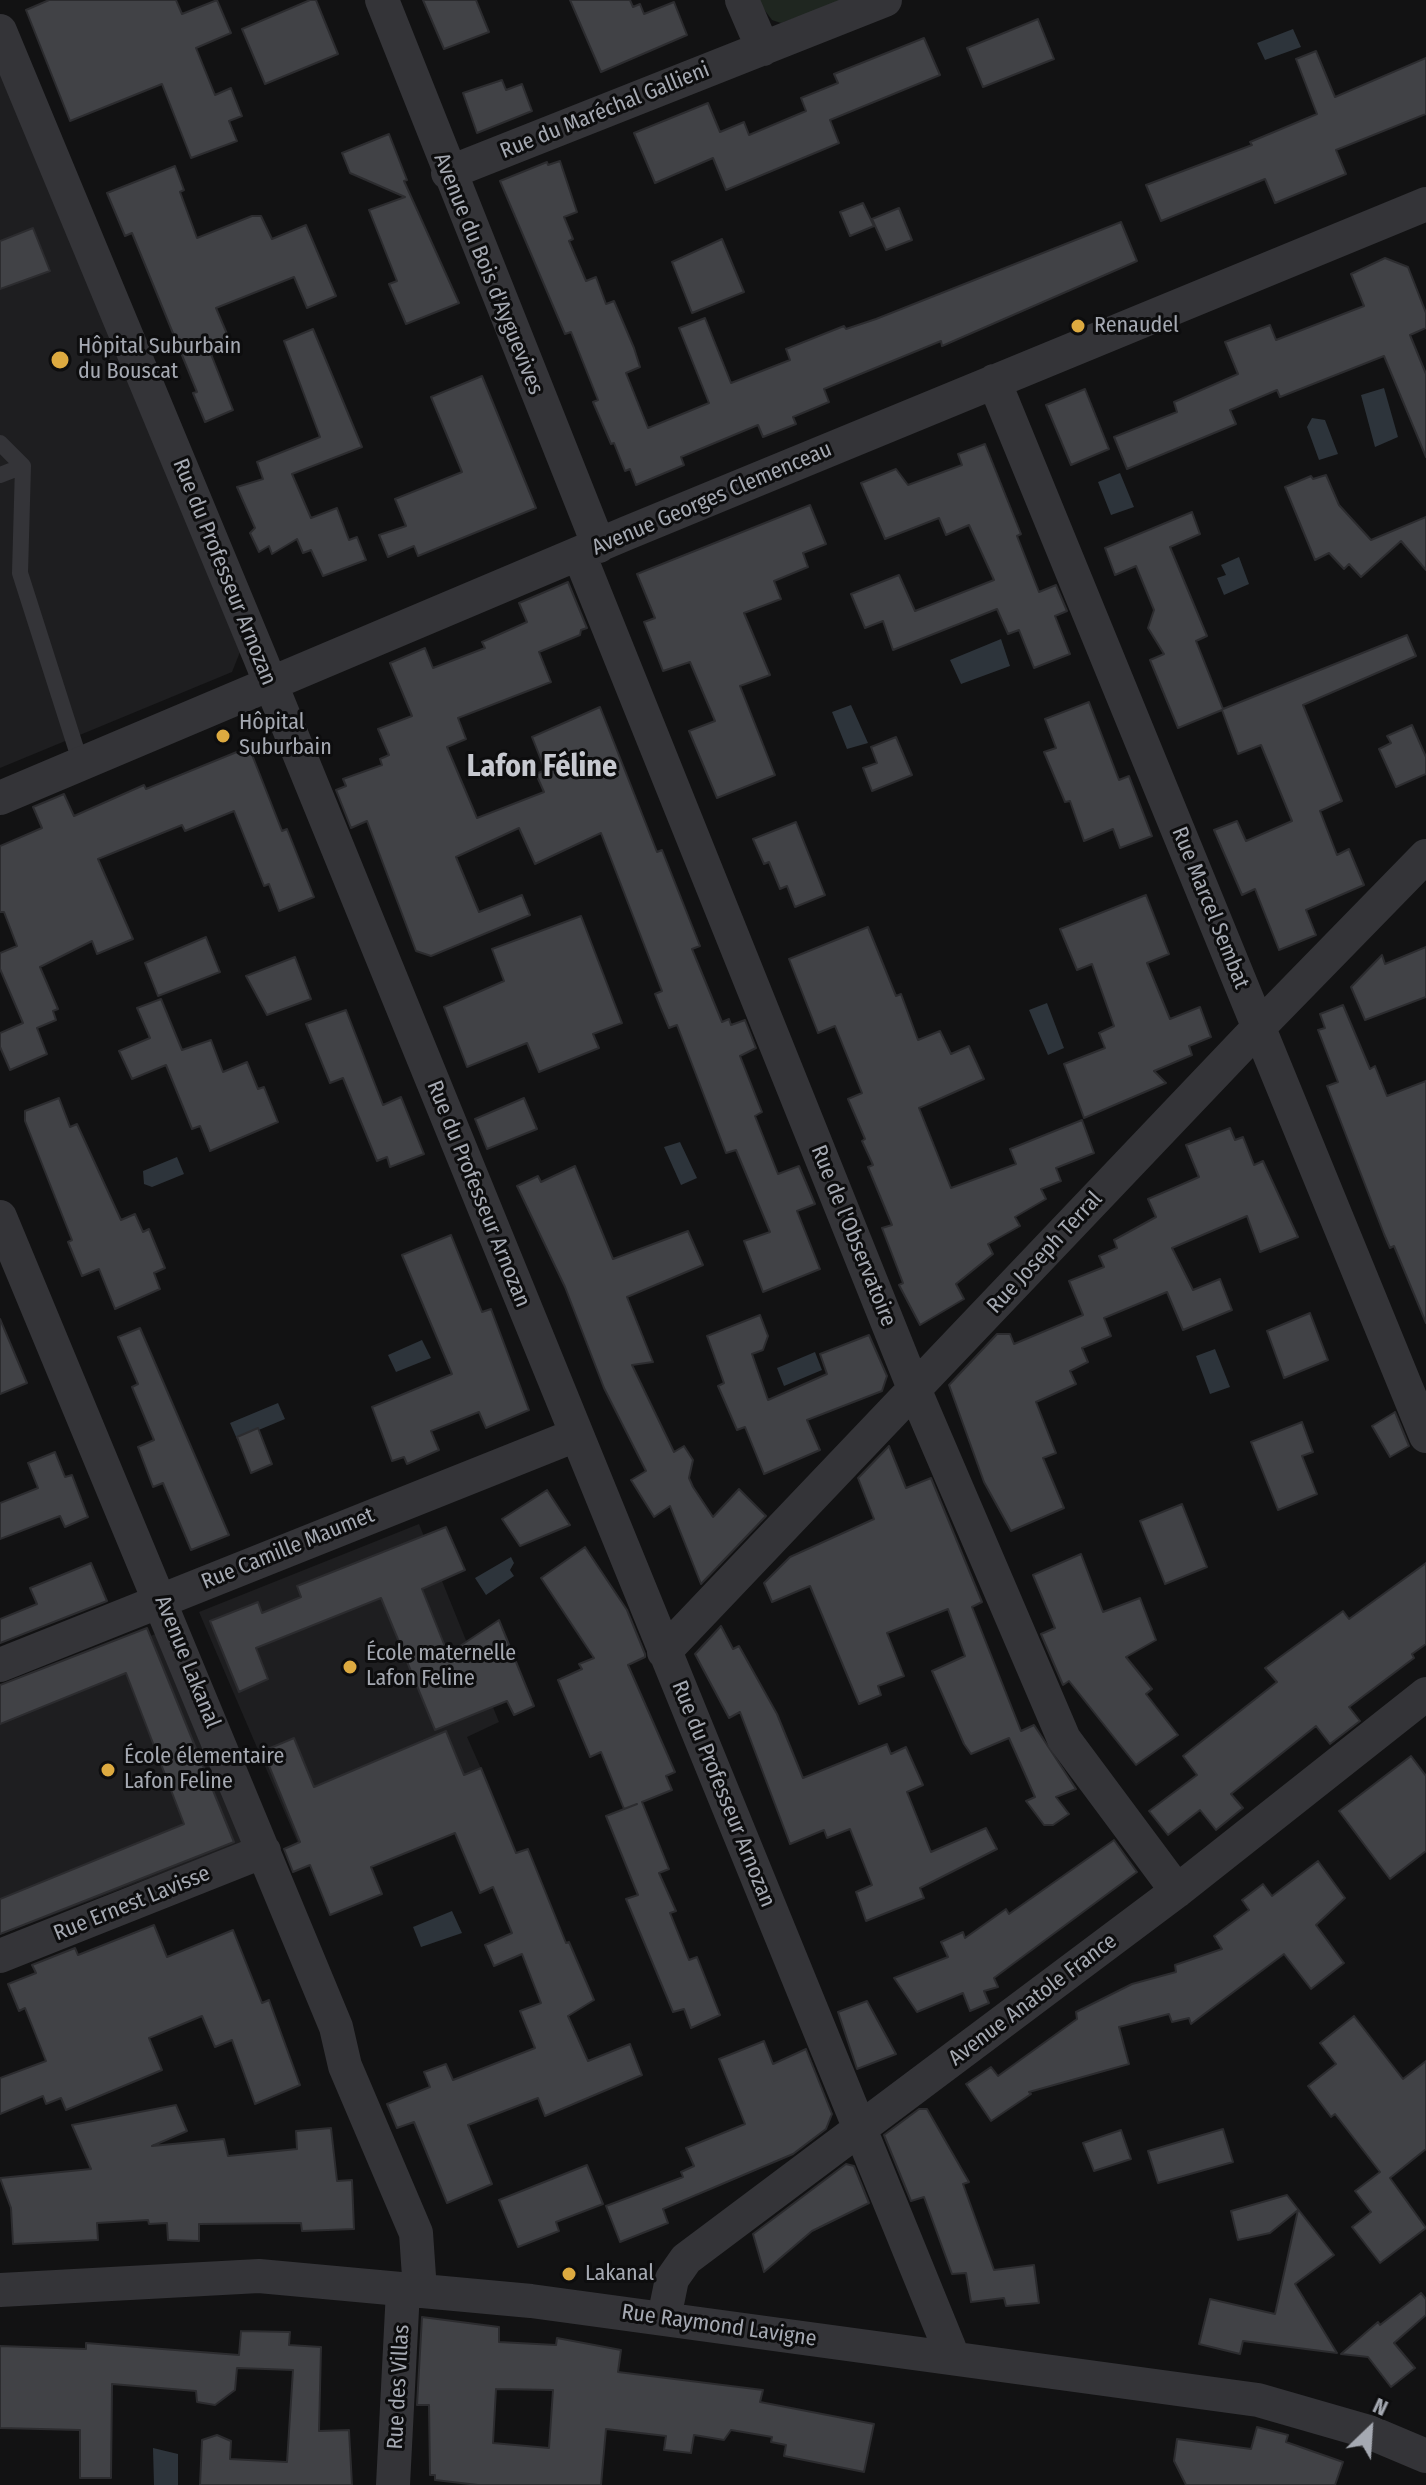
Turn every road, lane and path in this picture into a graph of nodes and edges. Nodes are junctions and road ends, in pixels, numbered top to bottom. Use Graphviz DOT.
graph roads {
  1 [pos="382,0"];
  2 [pos="742,0"];
  3 [pos="885,0"];
  4 [pos="0,31"];
  5 [pos="763,49"];
  6 [pos="448,173"];
  7 [pos="1423,213"];
  8 [pos="994,381"];
  9 [pos="0,443"];
  10 [pos="23,466"];
  11 [pos="0,475"];
  12 [pos="589,550"];
  13 [pos="270,686"];
  14 [pos="81,764"];
  15 [pos="0,798"];
  16 [pos="1426,856"];
  17 [pos="1259,1027"];
  18 [pos="0,1217"];
  19 [pos="915,1391"];
  20 [pos="576,1435"];
  21 [pos="1426,1436"];
  22 [pos="162,1600"];
  23 [pos="664,1652"];
  24 [pos="0,1665"];
  25 [pos="1426,1694"];
  26 [pos="264,1851"];
  27 [pos="1177,1891"];
  28 [pos="0,1956"];
  29 [pos="862,2129"];
  30 [pos="2,2282"];
  31 [pos="411,2290"];
  32 [pos="664,2318"];
  33 [pos="953,2357"];
  34 [pos="1426,2456"];
  35 [pos="393,2485"];
  1 -- 6 [label="street, Avenue du Bois d'Ayguevives"];
  2 -- 5 [label="street"];
  3 -- 5 [label="street, Rue du Maréchal Gallieni"];
  4 -- 13 [label="street, Rue du Professeur Arnozan"];
  5 -- 6 [label="street, Rue du Maréchal Gallieni"];
  6 -- 12 [label="street, Avenue du Bois d'Ayguevives"];
  7 -- 8 [label="street, Avenue Georges Clemenceau"];
  8 -- 12 [label="street, Avenue Georges Clemenceau"];
  8 -- 17 [label="street, Rue Marcel Sembat"];
  9 -- 10 [label="lane"];
  10 -- 11 [label="lane"];
  10 -- 14 [label="lane"];
  12 -- 13 [label="street, Avenue Georges Clemenceau"];
  12 -- 19 [label="street, Rue de l'Observatoire"];
  13 -- 14 [label="street, Avenue Georges Clemenceau"];
  13 -- 20 [label="street, Rue du Professeur Arnozan"];
  14 -- 15 [label="street, Avenue Georges Clemenceau"];
  16 -- 17 [label="street, Rue Joseph Terral"];
  17 -- 19 [label="street, Rue Joseph Terral"];
  17 -- 21 [label="street, Rue Marcel Sembat"];
  18 -- 22 [label="street, Avenue Lakanal"];
  19 -- 23 [label="street, Rue Joseph Terral"];
  19 -- 27 [label="street, Rue de l'Observatoire"];
  20 -- 22 [label="street, Rue Camille Maumet"];
  20 -- 23 [label="street, Rue du Professeur Arnozan"];
  22 -- 24 [label="street, Rue Camille Maumet"];
  22 -- 26 [label="street, Avenue Lakanal"];
  23 -- 29 [label="street, Rue du Professeur Arnozan"];
  25 -- 27 [label="street, Avenue Anatole France"];
  26 -- 28 [label="street, Rue Ernest Lavisse"];
  26 -- 31 [label="street, Avenue Lakanal"];
  27 -- 29 [label="street, Avenue Anatole France"];
  29 -- 32 [label="street, Avenue Anatole France"];
  29 -- 33 [label="street, Rue du Professeur Arnozan"];
  30 -- 31 [label="street, Rue Raymond Lavigne"];
  31 -- 32 [label="street, Rue Raymond Lavigne"];
  31 -- 35 [label="street, Rue des Villas"];
  32 -- 33 [label="street, Rue Raymond Lavigne"];
  33 -- 34 [label="street, Rue Raymond Lavigne"];
}
